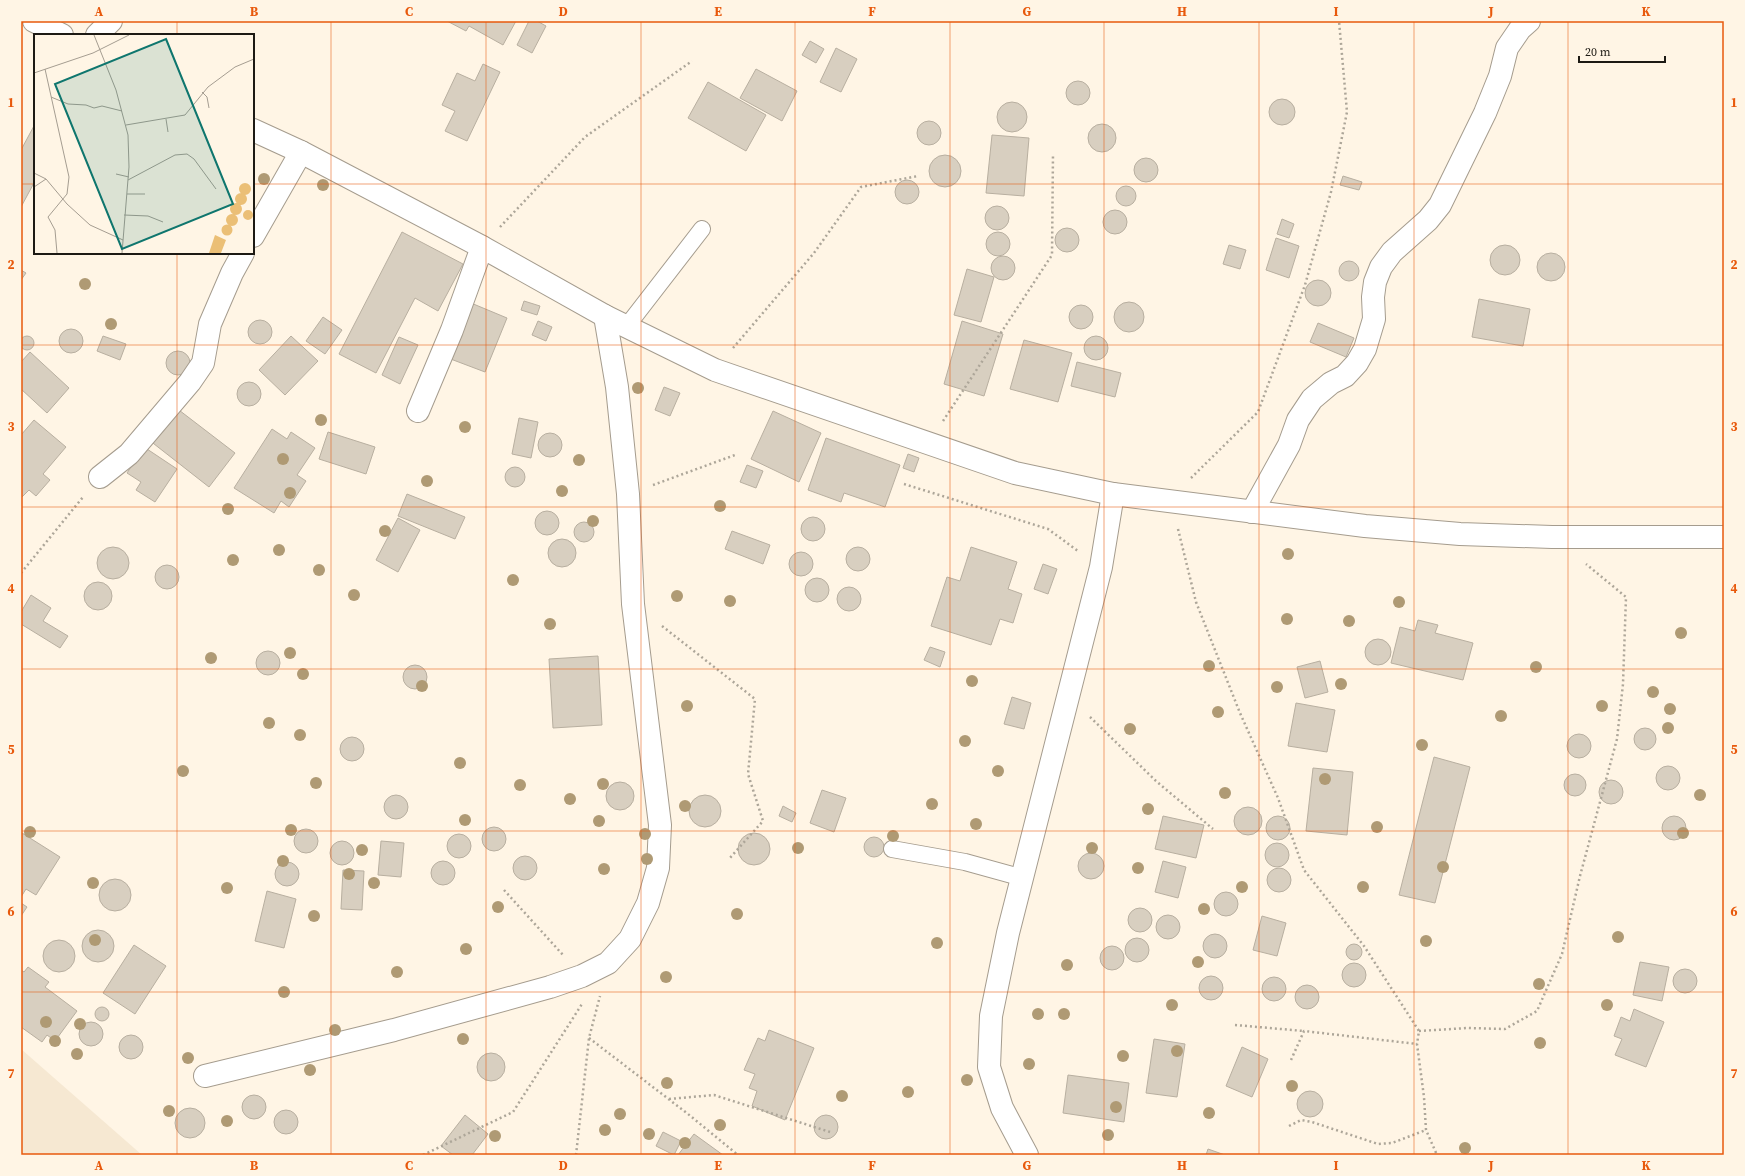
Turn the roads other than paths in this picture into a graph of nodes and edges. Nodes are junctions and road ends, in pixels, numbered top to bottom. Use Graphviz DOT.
graph roads {
  1 [pos="34,21"];
  2 [pos="111,21"];
  3 [pos="1529,21"];
  4 [pos="60,34"];
  5 [pos="98,34"];
  6 [pos="254,130"];
  7 [pos="301,152"];
  8 [pos="702,229"];
  9 [pos="254,234"];
  10 [pos="482,247"];
  11 [pos="242,254"];
  12 [pos="605,316"];
  13 [pos="627,326"];
  14 [pos="418,411"];
  15 [pos="100,477"];
  16 [pos="1113,494"];
  17 [pos="1252,512"];
  18 [pos="1724,537"];
  19 [pos="892,849"];
  20 [pos="1023,878"];
  21 [pos="205,1076"];
  22 [pos="1026,1155"];
  1 -- 4 [label="street"];
  2 -- 5 [label="street"];
  3 -- 17 [label="street"];
  6 -- 7 [label="street"];
  7 -- 9 [label="street"];
  7 -- 10 [label="street"];
  8 -- 13 [label="lane"];
  10 -- 12 [label="street"];
  10 -- 14 [label="street"];
  11 -- 15 [label="street"];
  12 -- 13 [label="street"];
  12 -- 21 [label="street"];
  13 -- 16 [label="street"];
  16 -- 17 [label="street"];
  16 -- 20 [label="street"];
  17 -- 18 [label="street"];
  19 -- 20 [label="lane"];
  20 -- 22 [label="street"];
}
